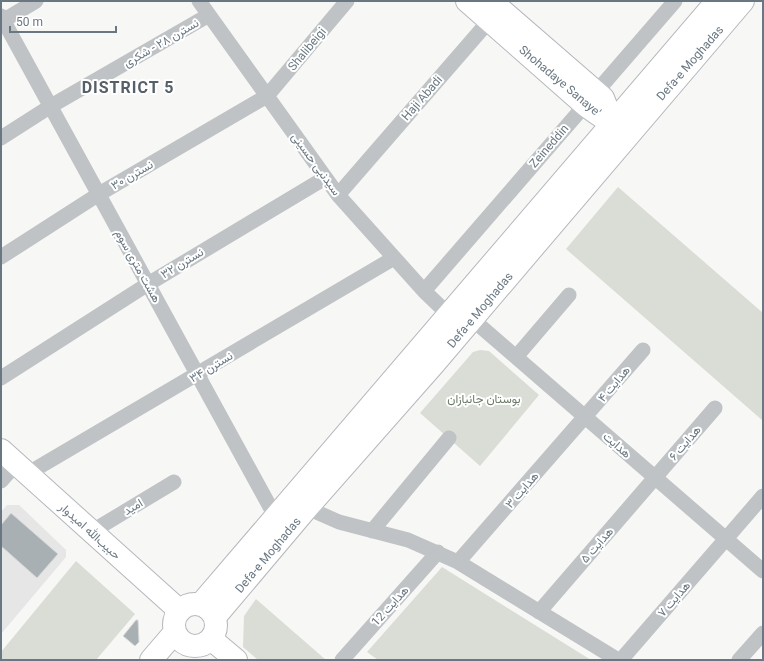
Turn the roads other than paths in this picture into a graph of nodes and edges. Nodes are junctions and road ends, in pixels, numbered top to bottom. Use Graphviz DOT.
graph roads {
  1 [pos="36,1"];
  2 [pos="199,1"];
  3 [pos="347,1"];
  4 [pos="467,1"];
  5 [pos="675,1"];
  6 [pos="717,1"];
  7 [pos="743,1"];
  8 [pos="497,8"];
  9 [pos="209,15"];
  10 [pos="2,19"];
  11 [pos="267,96"];
  12 [pos="590,98"];
  13 [pos="51,106"];
  14 [pos="620,130"];
  15 [pos="1,138"];
  16 [pos="325,178"];
  17 [pos="99,194"];
  18 [pos="338,195"];
  19 [pos="1,257"];
  20 [pos="394,258"];
  21 [pos="148,284"];
  22 [pos="424,291"];
  23 [pos="569,295"];
  24 [pos="448,314"];
  25 [pos="472,319"];
  26 [pos="643,350"];
  27 [pos="516,357"];
  28 [pos="197,375"];
  29 [pos="1,378"];
  30 [pos="715,408"];
  31 [pos="585,417"];
  32 [pos="449,438"];
  33 [pos="15,463"];
  34 [pos="655,478"];
  35 [pos="1,481"];
  36 [pos="174,482"];
  37 [pos="763,496"];
  38 [pos="307,508"];
  39 [pos="274,516"];
  40 [pos="372,531"];
  41 [pos="91,532"];
  42 [pos="726,539"];
  43 [pos="438,552"];
  44 [pos="458,562"];
  45 [pos="763,571"];
  46 [pos="198,611"];
  47 [pos="539,612"];
  48 [pos="763,633"];
  49 [pos="211,638"];
  50 [pos="181,646"];
  51 [pos="151,660"];
  52 [pos="236,660"];
  53 [pos="342,660"];
  54 [pos="620,660"];
  55 [pos="739,660"];
  1 -- 10 [label="street"];
  2 -- 9 [label="street, سیدنبی حسینی"];
  3 -- 11 [label="street, Shalibeigi"];
  4 -- 8 [label="street, Shohadaye Sanaye'"];
  5 -- 12 [label="street, Zeineddin"];
  6 -- 14 [label="street, Defa-e Moghadas"];
  7 -- 14 [label="street, Defa-e Moghadas"];
  8 -- 12 [label="street, Shohadaye Sanaye'"];
  8 -- 18 [label="street, Haji Abadi"];
  9 -- 11 [label="street, سیدنبی حسینی"];
  9 -- 13 [label="street, نسترن ۲۸ - شکری"];
  10 -- 13 [label="street, هشت متری سوم"];
  11 -- 16 [label="street, سیدنبی حسینی"];
  11 -- 17 [label="street, نسترن ۳۰"];
  12 -- 14 [label="street, Shohadaye Sanaye'"];
  12 -- 22 [label="street, Zeineddin"];
  13 -- 15 [label="street, نسترن ۲۸ - شکری"];
  13 -- 17 [label="street, هشت متری سوم"];
  14 -- 24 [label="street, Defa-e Moghadas"];
  14 -- 25 [label="street, Defa-e Moghadas"];
  16 -- 18 [label="street, سیدنبی حسینی"];
  16 -- 21 [label="street, نسترن ۳۲"];
  17 -- 19 [label="street, نسترن ۳۰"];
  17 -- 21 [label="street, هشت متری سوم"];
  18 -- 20 [label="street, سیدنبی حسینی"];
  20 -- 22 [label="street, سیدنبی حسینی"];
  20 -- 28 [label="street, نسترن ۳۴"];
  21 -- 28 [label="street, هشت متری سوم"];
  21 -- 29 [label="street, نسترن ۳۲"];
  22 -- 24 [label="street, سیدنبی حسینی"];
  23 -- 27 [label="street"];
  24 -- 39 [label="street, Defa-e Moghadas"];
  25 -- 27 [label="street, هدایت"];
  25 -- 38 [label="street, Defa-e Moghadas"];
  26 -- 31 [label="street, هدایت ۴"];
  27 -- 31 [label="street, هدایت"];
  28 -- 33 [label="street, نسترن ۳۴"];
  28 -- 39 [label="street, هشت متری سوم"];
  30 -- 34 [label="street, هدایت ۶"];
  31 -- 34 [label="street, هدایت"];
  31 -- 44 [label="street, هدایت ۳"];
  32 -- 40 [label="street"];
  33 -- 35 [label="street, نسترن ۳۴"];
  33 -- 41 [label="street, حبیب‌الله امیدوار"];
  34 -- 42 [label="street, هدایت"];
  34 -- 47 [label="street, هدایت ۵"];
  36 -- 41 [label="street, امید"];
  37 -- 42 [label="street, هدایت ۷"];
  38 -- 40 [label="street"];
  38 -- 46 [label="street, Defa-e Moghadas"];
  39 -- 46 [label="street, Defa-e Moghadas"];
  40 -- 43 [label="street"];
  41 -- 46 [label="street, حبیب‌الله امیدوار"];
  42 -- 45 [label="street, هدایت"];
  42 -- 54 [label="street, هدایت ۷"];
  43 -- 44 [label="street"];
  43 -- 53 [label="street, هدایت 12"];
  44 -- 47 [label="street"];
  46 -- 49 [label="street"];
  46 -- 50 [label="street"];
  47 -- 54 [label="street"];
  48 -- 55 [label="street"];
  49 -- 50 [label="street"];
  49 -- 52 [label="street"];
  50 -- 51 [label="street"];
}
